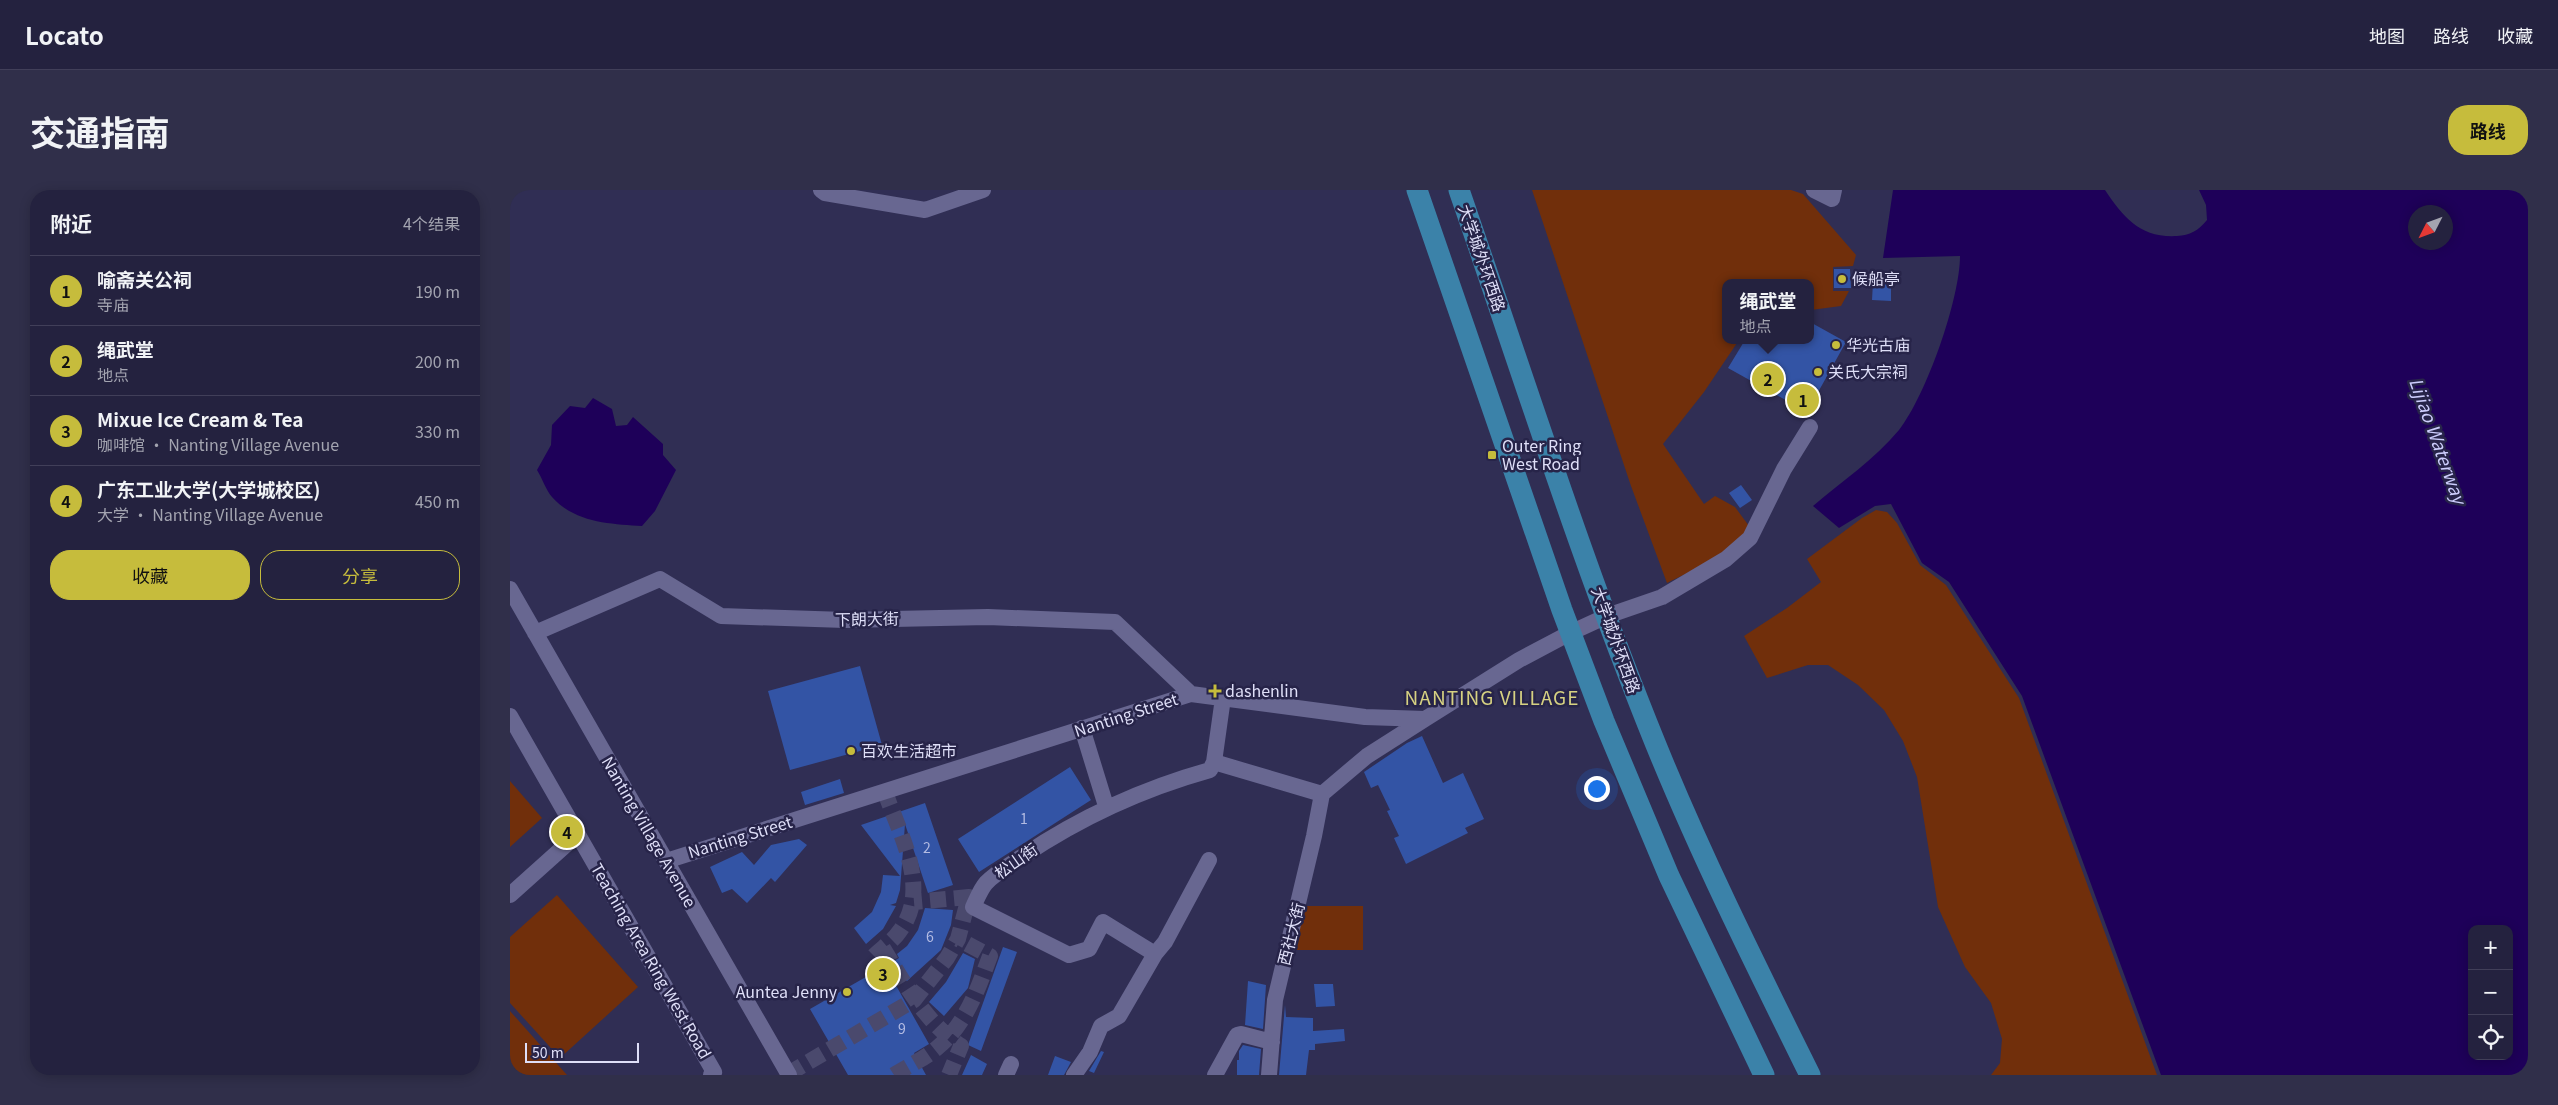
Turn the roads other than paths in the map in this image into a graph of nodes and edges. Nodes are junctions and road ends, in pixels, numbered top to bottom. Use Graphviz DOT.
graph roads {
  1 [pos="821,190"];
  2 [pos="983,190"];
  3 [pos="1417,190"];
  4 [pos="1459,190"];
  5 [pos="1814,190"];
  6 [pos="1834,190"];
  7 [pos="1810,427"];
  8 [pos="510,589"];
  9 [pos="1607,616"];
  10 [pos="1570,632"];
  11 [pos="535,633"];
  12 [pos="1191,694"];
  13 [pos="1223,698"];
  14 [pos="510,716"];
  15 [pos="1424,719"];
  16 [pos="1082,728"];
  17 [pos="1214,762"];
  18 [pos="1322,794"];
  19 [pos="1106,806"];
  20 [pos="578,834"];
  21 [pos="1209,860"];
  22 [pos="666,861"];
  23 [pos="510,895"];
  24 [pos="1155,954"];
  25 [pos="1272,1042"];
  26 [pos="1806,1071"];
  27 [pos="711,1075"];
  28 [pos="789,1075"];
  29 [pos="1074,1075"];
  30 [pos="1216,1075"];
  31 [pos="1269,1075"];
  32 [pos="1764,1075"];
  1 -- 2 [label="street"];
  3 -- 10 [label="main road"];
  4 -- 9 [label="main road, 大学城外环西路"];
  5 -- 6 [label="street"];
  7 -- 9 [label="street"];
  8 -- 11 [label="street, Nanting Village Avenue"];
  9 -- 10 [label="street"];
  9 -- 26 [label="main road, 大学城外环西路"];
  10 -- 15 [label="street"];
  10 -- 32 [label="main road"];
  11 -- 12 [label="street, 下朗大街"];
  11 -- 22 [label="street, Nanting Village Avenue"];
  12 -- 13 [label="street, Nanting Street"];
  12 -- 16 [label="street, Nanting Street"];
  13 -- 15 [label="street, Nanting Street"];
  13 -- 17 [label="street"];
  14 -- 20 [label="street, Teaching Area Ring West Road"];
  15 -- 18 [label="street"];
  16 -- 19 [label="street"];
  16 -- 22 [label="street, Nanting Street"];
  17 -- 18 [label="street"];
  17 -- 19 [label="street, 松山街"];
  18 -- 25 [label="street, 西社大街"];
  19 -- 24 [label="street, 松山街"];
  20 -- 23 [label="street"];
  20 -- 27 [label="street, Teaching Area Ring West Road"];
  21 -- 24 [label="street"];
  22 -- 28 [label="street, Nanting Village Avenue"];
  24 -- 29 [label="street"];
  25 -- 30 [label="street"];
  25 -- 31 [label="street, 西社大街"];
}
